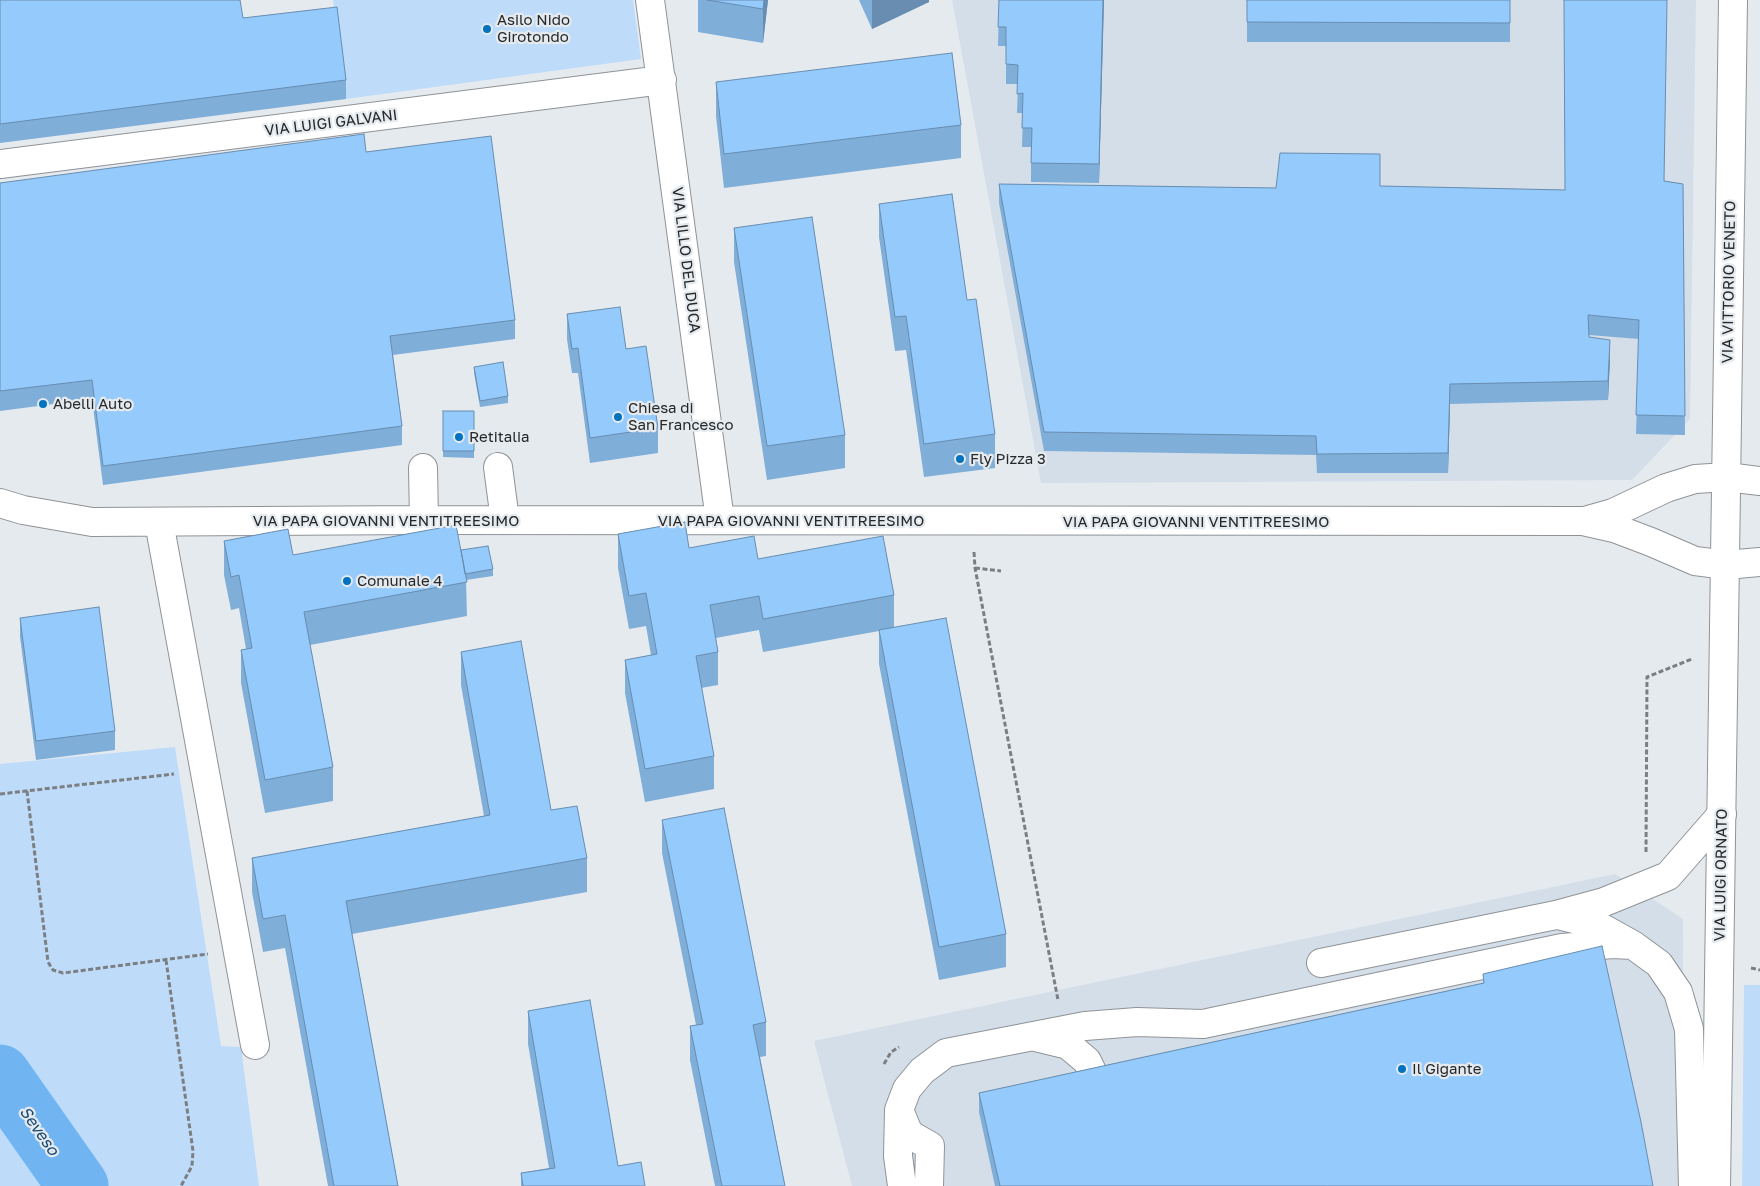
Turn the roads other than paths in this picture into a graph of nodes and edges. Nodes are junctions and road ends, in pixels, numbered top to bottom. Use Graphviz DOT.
graph roads {
  1 [pos="650,0"];
  2 [pos="1734,0"];
  3 [pos="662,80"];
  4 [pos="0,164"];
  5 [pos="498,467"];
  6 [pos="423,468"];
  7 [pos="1727,477"];
  8 [pos="1760,480"];
  9 [pos="0,504"];
  10 [pos="424,520"];
  11 [pos="505,520"];
  12 [pos="720,520"];
  13 [pos="1583,521"];
  14 [pos="159,522"];
  15 [pos="1760,562"];
  16 [pos="1726,565"];
  17 [pos="1722,814"];
  18 [pos="1556,915"];
  19 [pos="1633,945"];
  20 [pos="1321,963"];
  21 [pos="1031,1036"];
  22 [pos="255,1045"];
  23 [pos="1099,1086"];
  24 [pos="899,1110"];
  25 [pos="902,1186"];
  26 [pos="929,1186"];
  27 [pos="1693,1186"];
  28 [pos="1716,1186"];
  1 -- 3 [label="street, VIA LILLO DEL DUCA"];
  2 -- 7 [label="street, VIA VITTORIO VENETO"];
  3 -- 4 [label="street, VIA LUIGI GALVANI"];
  3 -- 12 [label="street, VIA LILLO DEL DUCA"];
  5 -- 11 [label="street"];
  6 -- 10 [label="street"];
  7 -- 8 [label="street, VIA PAPA GIOVANNI VENTITREESIMO"];
  7 -- 13 [label="street, VIA PAPA GIOVANNI VENTITREESIMO"];
  7 -- 16 [label="street, VIA VITTORIO VENETO"];
  9 -- 14 [label="street, VIA PAPA GIOVANNI VENTITREESIMO"];
  10 -- 11 [label="street, VIA PAPA GIOVANNI VENTITREESIMO"];
  10 -- 14 [label="street, VIA PAPA GIOVANNI VENTITREESIMO"];
  11 -- 12 [label="street, VIA PAPA GIOVANNI VENTITREESIMO"];
  12 -- 13 [label="street, VIA PAPA GIOVANNI VENTITREESIMO"];
  13 -- 16 [label="street, VIA PAPA GIOVANNI VENTITREESIMO"];
  14 -- 22 [label="street"];
  15 -- 16 [label="street, VIA PAPA GIOVANNI VENTITREESIMO"];
  16 -- 17 [label="street, VIA LUIGI ORNATO"];
  17 -- 18 [label="street"];
  17 -- 28 [label="street, VIA LUIGI ORNATO"];
  18 -- 19 [label="street"];
  18 -- 20 [label="street"];
  19 -- 21 [label="street"];
  19 -- 27 [label="street"];
  21 -- 23 [label="street"];
  21 -- 24 [label="street"];
  24 -- 25 [label="street"];
  24 -- 26 [label="street"];
}
